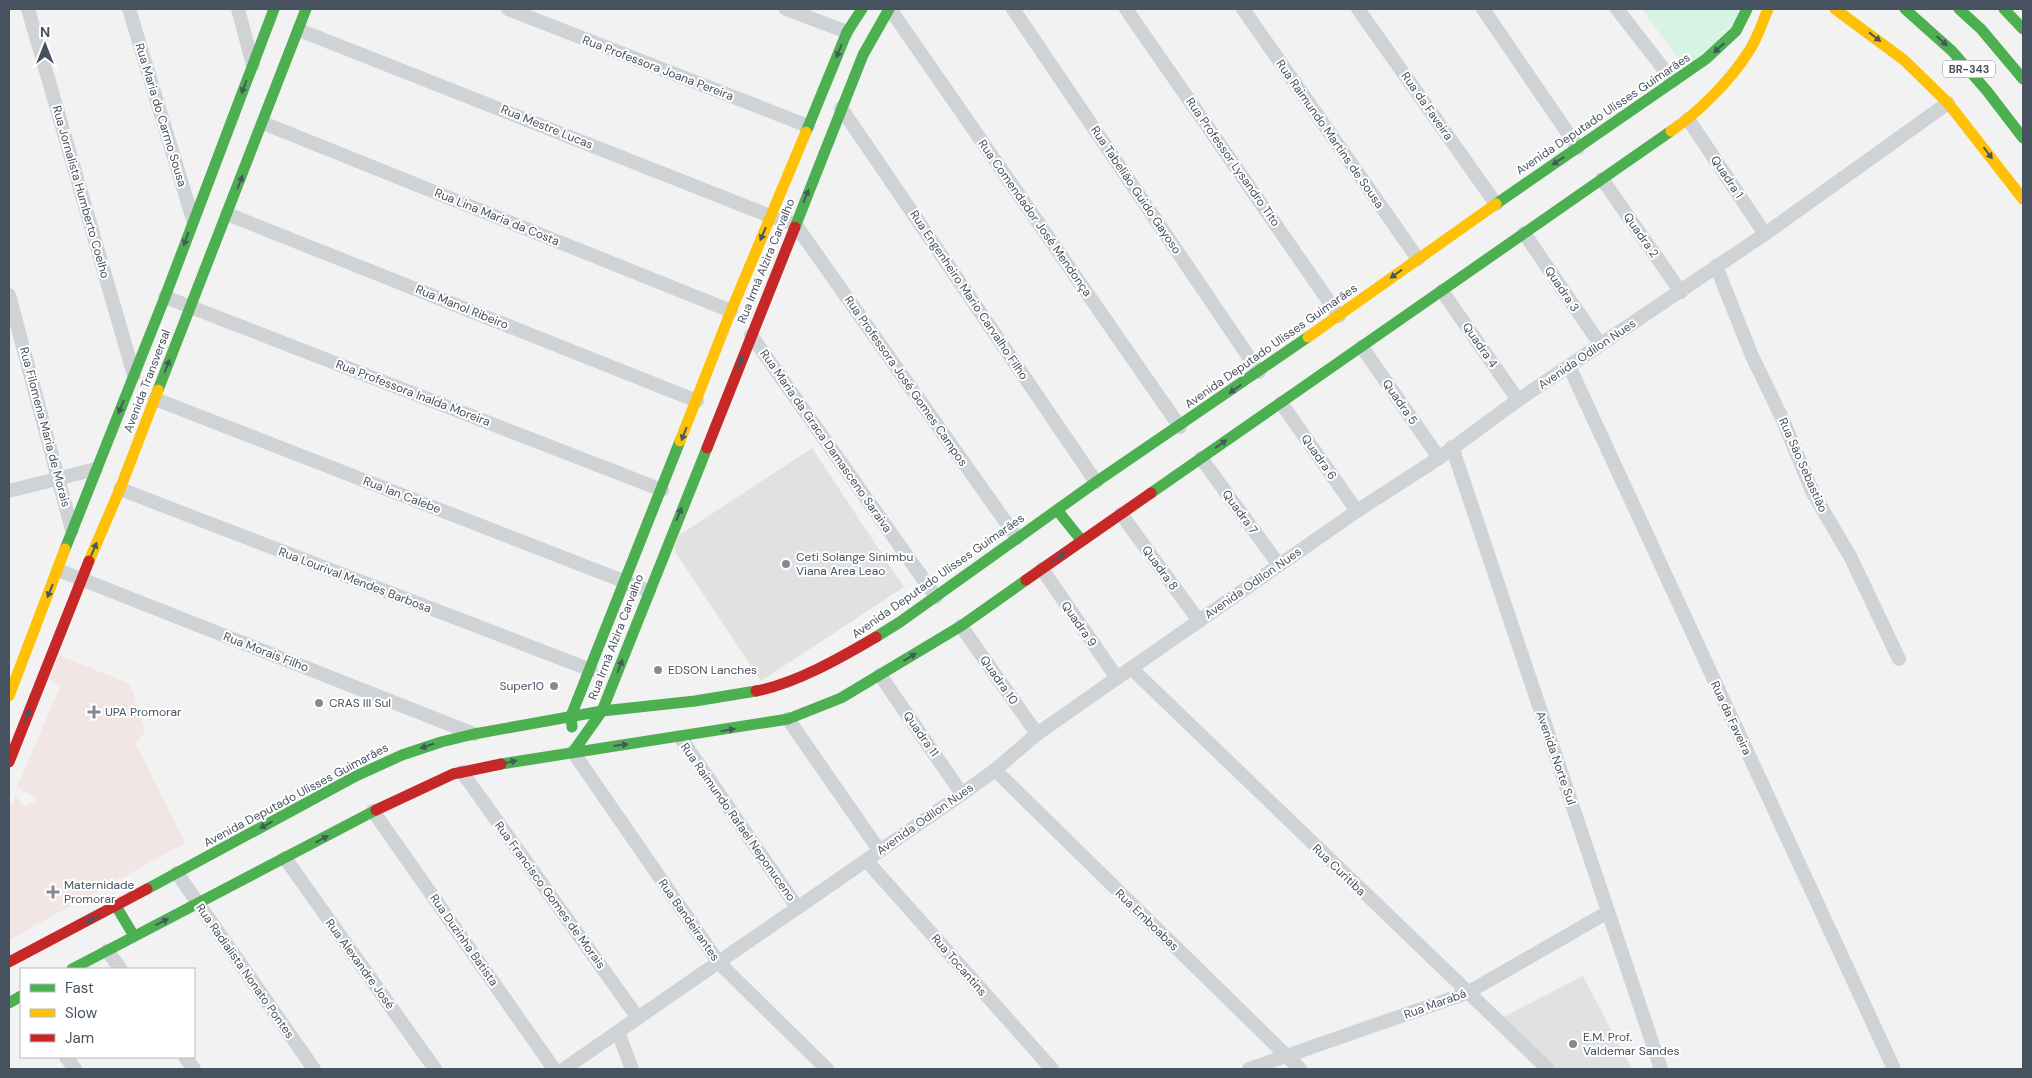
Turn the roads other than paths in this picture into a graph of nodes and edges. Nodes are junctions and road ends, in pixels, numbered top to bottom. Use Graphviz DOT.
graph roads {
  1 [pos="28,9"];
  2 [pos="129,9"];
  3 [pos="238,9"];
  4 [pos="274,9"];
  5 [pos="306,9"];
  6 [pos="508,9"];
  7 [pos="786,9"];
  8 [pos="862,9"];
  9 [pos="890,9"];
  10 [pos="1013,9"];
  11 [pos="1126,9"];
  12 [pos="1243,9"];
  13 [pos="1358,9"];
  14 [pos="1483,9"];
  15 [pos="1617,9"];
  16 [pos="1747,9"];
  17 [pos="1768,9"];
  18 [pos="1835,9"];
  19 [pos="1906,9"];
  20 [pos="1959,9"];
  21 [pos="2004,9"];
  22 [pos="2023,29"];
  23 [pos="299,30"];
  24 [pos="847,32"];
  25 [pos="253,65"];
  26 [pos="1710,69"];
  27 [pos="2023,78"];
  28 [pos="1673,81"];
  29 [pos="1717,91"];
  30 [pos="1948,104"];
  31 [pos="841,108"];
  32 [pos="1688,119"];
  33 [pos="263,123"];
  34 [pos="808,126"];
  35 [pos="2023,138"];
  36 [pos="1578,148"];
  37 [pos="1602,179"];
  38 [pos="2023,199"];
  39 [pos="1496,204"];
  40 [pos="227,214"];
  41 [pos="770,216"];
  42 [pos="193,220"];
  43 [pos="795,224"];
  44 [pos="1524,233"];
  45 [pos="1765,234"];
  46 [pos="1418,259"];
  47 [pos="1716,266"];
  48 [pos="1442,290"];
  49 [pos="1681,292"];
  50 [pos="9,295"];
  51 [pos="165,297"];
  52 [pos="191,306"];
  53 [pos="731,310"];
  54 [pos="1339,316"];
  55 [pos="751,335"];
  56 [pos="1600,344"];
  57 [pos="1362,346"];
  58 [pos="1569,366"];
  59 [pos="1259,372"];
  60 [pos="134,376"];
  61 [pos="155,399"];
  62 [pos="1518,400"];
  63 [pos="697,401"];
  64 [pos="1280,403"];
  65 [pos="1180,427"];
  66 [pos="1452,447"];
  67 [pos="1201,458"];
  68 [pos="1439,458"];
  69 [pos="96,469"];
  70 [pos="60,478"];
  71 [pos="1096,482"];
  72 [pos="120,489"];
  73 [pos="662,490"];
  74 [pos="9,491"];
  75 [pos="1058,510"];
  76 [pos="1357,510"];
  77 [pos="1121,514"];
  78 [pos="72,530"];
  79 [pos="1017,538"];
  80 [pos="1082,541"];
  81 [pos="1279,565"];
  82 [pos="1042,569"];
  83 [pos="58,570"];
  84 [pos="81,579"];
  85 [pos="626,582"];
  86 [pos="649,591"];
  87 [pos="936,597"];
  88 [pos="1199,621"];
  89 [pos="961,626"];
  90 [pos="1899,659"];
  91 [pos="1132,669"];
  92 [pos="591,670"];
  93 [pos="880,675"];
  94 [pos="1117,678"];
  95 [pos="9,696"];
  96 [pos="602,711"];
  97 [pos="571,716"];
  98 [pos="788,719"];
  99 [pos="474,734"];
  100 [pos="1037,734"];
  101 [pos="680,737"];
  102 [pos="573,752"];
  103 [pos="9,762"];
  104 [pos="994,770"];
  105 [pos="462,772"];
  106 [pos="962,794"];
  107 [pos="373,812"];
  108 [pos="879,850"];
  109 [pos="285,858"];
  110 [pos="866,860"];
  111 [pos="178,873"];
  112 [pos="198,903"];
  113 [pos="116,906"];
  114 [pos="797,907"];
  115 [pos="1608,912"];
  116 [pos="134,936"];
  117 [pos="108,951"];
  118 [pos="9,962"];
  119 [pos="718,963"];
  120 [pos="74,968"];
  121 [pos="120,968"];
  122 [pos="1468,993"];
  123 [pos="20,997"];
  124 [pos="9,1003"];
  125 [pos="638,1018"];
  126 [pos="618,1032"];
  127 [pos="1286,1056"];
  128 [pos="67,1058"];
  129 [pos="186,1058"];
  130 [pos="76,1069"];
  131 [pos="194,1069"];
  132 [pos="314,1069"];
  133 [pos="435,1069"];
  134 [pos="554,1069"];
  135 [pos="564,1069"];
  136 [pos="632,1069"];
  137 [pos="828,1069"];
  138 [pos="1052,1069"];
  139 [pos="1248,1069"];
  140 [pos="1300,1069"];
  141 [pos="1548,1069"];
  142 [pos="1661,1069"];
  143 [pos="1894,1069"];
  1 -- 60 [label="street, Rua Jornalista Humberto Coelho"];
  2 -- 42 [label="street, Rua Maria do Carmo Sousa"];
  3 -- 25 [label="street"];
  4 -- 25 [label="main road, Avenida Transversal"];
  5 -- 23 [label="main road, Avenida Transversal"];
  6 -- 34 [label="street, Rua Professora Joana Pereira"];
  7 -- 24 [label="street"];
  8 -- 24 [label="main road, Rua Irmã Alzira Carvalho"];
  9 -- 31 [label="main road, Rua Irmã Alzira Carvalho"];
  9 -- 65 [label="street, Rua Comendador José Mendonça"];
  10 -- 59 [label="street, Rua Tabelião Guido Gayoso"];
  11 -- 54 [label="street, Rua Professor Lysandro Tito"];
  12 -- 46 [label="street, Rua Raimundo Martins de Sousa"];
  13 -- 39 [label="street, Rua da Faveira"];
  14 -- 36 [label="street"];
  15 -- 28 [label="street"];
  16 -- 26 [label="main road, Avenida Deputado Ulisses Guimarães, one-way"];
  17 -- 29 [label="main road"];
  18 -- 30 [label="main road, one-way"];
  19 -- 35 [label="main road, BR-343, one-way"];
  20 -- 27 [label="main road, BR-343"];
  21 -- 22 [label="main road"];
  23 -- 33 [label="main road, Avenida Transversal"];
  23 -- 41 [label="street, Rua Mestre Lucas"];
  24 -- 34 [label="main road, Rua Irmã Alzira Carvalho, one-way"];
  25 -- 42 [label="main road, Avenida Transversal, one-way"];
  26 -- 28 [label="main road, Avenida Deputado Ulisses Guimarães"];
  26 -- 29 [label="main road"];
  28 -- 36 [label="main road, Avenida Deputado Ulisses Guimarães"];
  29 -- 32 [label="main road"];
  30 -- 38 [label="main road, one-way"];
  30 -- 45 [label="street, Avenida Odilon Nues"];
  43 -- 31 [label="main road, Rua Irmã Alzira Carvalho, one-way"];
  31 -- 71 [label="street, Rua Engenheiro Mario Carvalho Filho"];
  32 -- 37 [label="main road"];
  32 -- 45 [label="street, Quadra 1"];
  40 -- 33 [label="main road, Avenida Transversal, one-way"];
  33 -- 53 [label="street, Rua Lina Maria da Costa"];
  34 -- 41 [label="main road, Rua Irmã Alzira Carvalho"];
  36 -- 39 [label="main road, Avenida Deputado Ulisses Guimarães, one-way"];
  37 -- 44 [label="main road"];
  37 -- 49 [label="street, Quadra 2"];
  39 -- 46 [label="main road, Avenida Deputado Ulisses Guimarães"];
  40 -- 52 [label="main road, Avenida Transversal"];
  40 -- 63 [label="street, Rua Manol Ribeiro"];
  41 -- 43 [label="street, Rua Mestre Lucas"];
  41 -- 53 [label="main road, Rua Irmã Alzira Carvalho, one-way"];
  42 -- 51 [label="main road, Avenida Transversal, one-way"];
  43 -- 55 [label="main road, Rua Irmã Alzira Carvalho"];
  43 -- 79 [label="street, Rua Professora José Gomes Campos"];
  44 -- 48 [label="main road"];
  44 -- 56 [label="street, Quadra 3"];
  45 -- 47 [label="street, Avenida Odilon Nues"];
  46 -- 54 [label="main road, Avenida Deputado Ulisses Guimarães, one-way"];
  47 -- 49 [label="street, Avenida Odilon Nues"];
  47 -- 90 [label="street, Rua São Sebastião"];
  48 -- 57 [label="main road"];
  48 -- 62 [label="street, Quadra 4"];
  49 -- 56 [label="street, Avenida Odilon Nues"];
  50 -- 70 [label="street, Rua Filomena Maria de Morais"];
  51 -- 52 [label="street, Rua Professora Inalda Moreira"];
  51 -- 60 [label="main road, Avenida Transversal"];
  61 -- 52 [label="main road, Avenida Transversal, one-way"];
  52 -- 73 [label="street, Rua Professora Inalda Moreira"];
  53 -- 63 [label="main road, Rua Irmã Alzira Carvalho"];
  54 -- 59 [label="main road, Avenida Deputado Ulisses Guimarães"];
  86 -- 55 [label="main road, Rua Irmã Alzira Carvalho, one-way"];
  55 -- 87 [label="street, Rua Maria da Graca Damasceno Saraiva"];
  56 -- 58 [label="street, Avenida Odilon Nues"];
  57 -- 64 [label="main road"];
  57 -- 68 [label="street, Quadra 5"];
  58 -- 62 [label="street, Avenida Odilon Nues"];
  58 -- 143 [label="street, Rua da Faveira"];
  59 -- 65 [label="main road, Avenida Deputado Ulisses Guimarães, one-way"];
  60 -- 69 [label="main road, Avenida Transversal, one-way"];
  61 -- 72 [label="main road, Avenida Transversal"];
  61 -- 85 [label="street, Rua Ian Calebe"];
  62 -- 66 [label="street, Avenida Odilon Nues"];
  63 -- 73 [label="main road, Rua Irmã Alzira Carvalho, one-way"];
  67 -- 64 [label="main road, one-way"];
  64 -- 76 [label="street, Quadra 6"];
  65 -- 71 [label="main road, Avenida Deputado Ulisses Guimarães"];
  66 -- 68 [label="street, Avenida Odilon Nues"];
  66 -- 115 [label="street, Avenida Norte Sul"];
  67 -- 77 [label="main road"];
  67 -- 81 [label="street, Quadra 7"];
  68 -- 76 [label="street, Avenida Odilon Nues"];
  69 -- 70 [label="street"];
  69 -- 78 [label="main road, Avenida Transversal"];
  70 -- 74 [label="street"];
  70 -- 78 [label="street, Rua Filomena Maria de Morais"];
  71 -- 75 [label="main road, Avenida Deputado Ulisses Guimarães"];
  84 -- 72 [label="main road, Avenida Transversal, one-way"];
  72 -- 92 [label="street, Rua Lourival Mendes Barbosa"];
  73 -- 85 [label="main road, Rua Irmã Alzira Carvalho"];
  75 -- 79 [label="main road, Avenida Deputado Ulisses Guimarães"];
  75 -- 80 [label="main road"];
  76 -- 81 [label="street, Avenida Odilon Nues"];
  77 -- 80 [label="main road"];
  77 -- 88 [label="street, Quadra 8"];
  78 -- 83 [label="main road, Avenida Transversal"];
  79 -- 87 [label="main road, Avenida Deputado Ulisses Guimarães"];
  82 -- 80 [label="main road, one-way"];
  81 -- 88 [label="street, Avenida Odilon Nues"];
  82 -- 89 [label="main road"];
  82 -- 94 [label="street, Quadra 9"];
  83 -- 84 [label="street, Rua Morais Filho"];
  83 -- 95 [label="main road, Avenida Transversal, one-way"];
  84 -- 99 [label="street, Rua Morais Filho"];
  103 -- 84 [label="main road, Avenida Transversal, one-way"];
  85 -- 86 [label="street, Rua Ian Calebe"];
  85 -- 92 [label="main road, Rua Irmã Alzira Carvalho"];
  96 -- 86 [label="main road, Rua Irmã Alzira Carvalho, one-way"];
  87 -- 96 [label="main road, Avenida Deputado Ulisses Guimarães"];
  88 -- 91 [label="street, Avenida Odilon Nues"];
  93 -- 89 [label="main road, one-way"];
  89 -- 100 [label="street, Quadra 10"];
  91 -- 94 [label="street, Avenida Odilon Nues"];
  91 -- 122 [label="street, Rua Curitiba"];
  92 -- 97 [label="main road, Rua Irmã Alzira Carvalho"];
  93 -- 98 [label="main road"];
  93 -- 106 [label="street, Quadra 11"];
  94 -- 100 [label="street, Avenida Odilon Nues"];
  96 -- 97 [label="main road, Avenida Deputado Ulisses Guimarães"];
  96 -- 102 [label="main road, Rua Irmã Alzira Carvalho"];
  97 -- 99 [label="main road, Avenida Deputado Ulisses Guimarães"];
  97 -- 102 [label="main road, Rua Irmã Alzira Carvalho"];
  101 -- 98 [label="main road, one-way"];
  98 -- 108 [label="street"];
  99 -- 111 [label="main road, Avenida Deputado Ulisses Guimarães, one-way"];
  100 -- 104 [label="street, Avenida Odilon Nues"];
  102 -- 101 [label="main road, one-way"];
  101 -- 114 [label="street, Rua Raimundo Rafael Neponuceno"];
  105 -- 102 [label="main road, one-way"];
  102 -- 119 [label="street, Rua Bandeirantes"];
  104 -- 106 [label="street, Avenida Odilon Nues"];
  104 -- 127 [label="street, Rua Emboabas"];
  105 -- 107 [label="main road"];
  105 -- 125 [label="street, Rua Francisco Gomes de Morais"];
  106 -- 108 [label="street, Avenida Odilon Nues"];
  109 -- 107 [label="main road, one-way"];
  107 -- 134 [label="street, Rua Duzinha Batista"];
  108 -- 110 [label="street, Avenida Odilon Nues"];
  109 -- 112 [label="main road"];
  109 -- 133 [label="street, Rua Alexandre José"];
  110 -- 114 [label="street, Avenida Odilon Nues"];
  110 -- 138 [label="street, Rua Tocantins"];
  111 -- 112 [label="street, Rua Radialista Nonato Pontes"];
  111 -- 113 [label="main road, Avenida Deputado Ulisses Guimarães"];
  116 -- 112 [label="main road, one-way"];
  112 -- 132 [label="street, Rua Radialista Nonato Pontes"];
  113 -- 116 [label="main road"];
  113 -- 118 [label="main road, Avenida Deputado Ulisses Guimarães, one-way"];
  114 -- 119 [label="street, Avenida Odilon Nues"];
  115 -- 122 [label="street, Rua Marabá"];
  115 -- 142 [label="street, Avenida Norte Sul"];
  116 -- 117 [label="main road"];
  117 -- 120 [label="main road"];
  117 -- 121 [label="street"];
  119 -- 125 [label="street, Avenida Odilon Nues"];
  119 -- 137 [label="street, Rua Bandeirantes"];
  122 -- 127 [label="street, Rua Marabá"];
  122 -- 141 [label="street, Rua Curitiba"];
  123 -- 124 [label="main road"];
  125 -- 126 [label="street, Avenida Odilon Nues"];
  126 -- 135 [label="street, Avenida Odilon Nues"];
  126 -- 136 [label="street"];
  127 -- 139 [label="street, Rua Marabá"];
  127 -- 140 [label="street, Rua Emboabas"];
  128 -- 130 [label="street"];
  129 -- 131 [label="street"];
}
